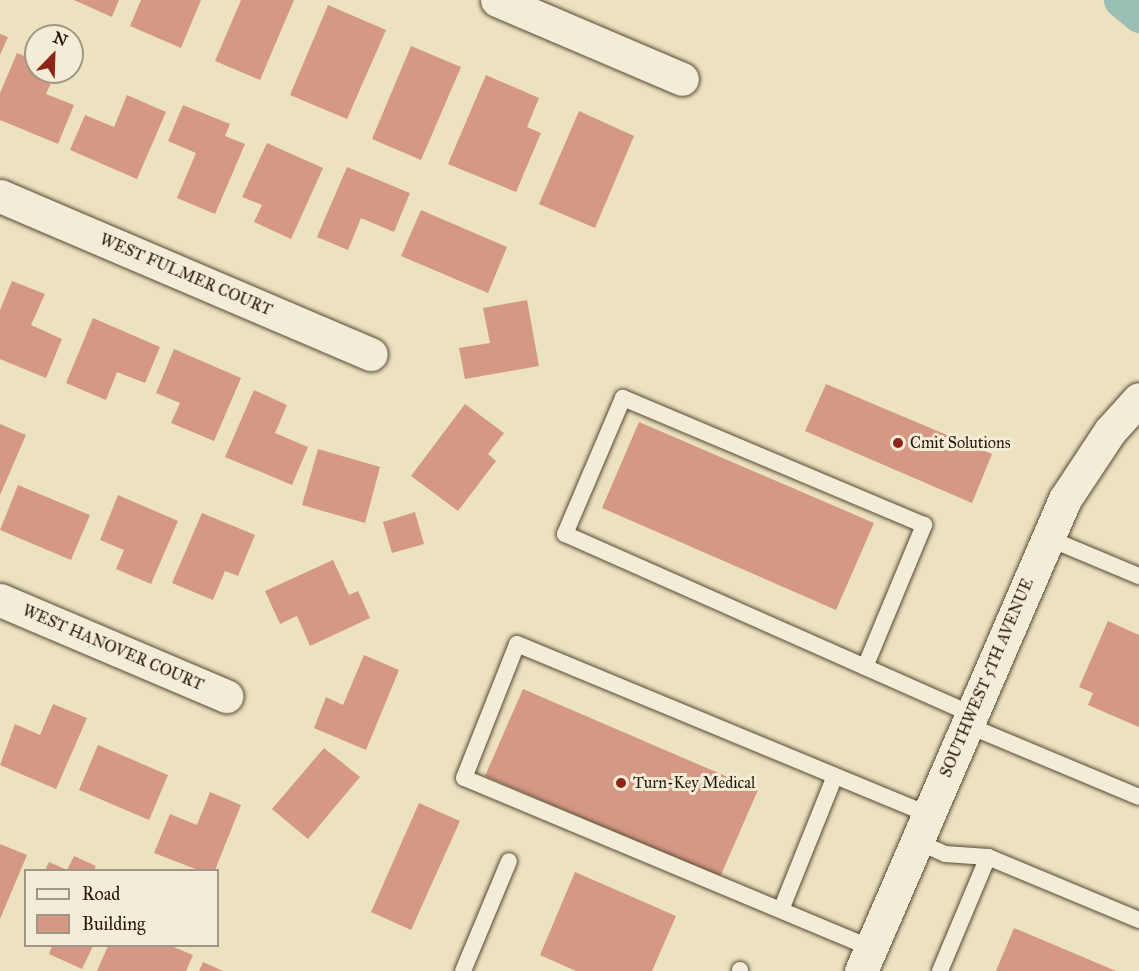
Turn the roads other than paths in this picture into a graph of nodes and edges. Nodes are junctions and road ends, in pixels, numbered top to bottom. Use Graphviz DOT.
graph roads {
  1 [pos="497,0"];
  2 [pos="682,79"];
  3 [pos="0,196"];
  4 [pos="371,354"];
  5 [pos="1139,399"];
  6 [pos="1048,538"];
  7 [pos="1139,576"];
  8 [pos="0,600"];
  9 [pos="865,667"];
  10 [pos="226,696"];
  11 [pos="969,720"];
  12 [pos="835,776"];
  13 [pos="1139,797"];
  14 [pos="922,828"];
  15 [pos="988,857"];
  16 [pos="509,861"];
  17 [pos="781,910"];
  18 [pos="1139,920"];
  19 [pos="866,960"];
  20 [pos="463,971"];
  21 [pos="940,971"];
  1 -- 2 [label="street"];
  3 -- 4 [label="street, WEST FULMER COURT"];
  5 -- 6 [label="street, SOUTHWEST 5TH AVENUE"];
  6 -- 7 [label="lane"];
  6 -- 11 [label="street, SOUTHWEST 5TH AVENUE"];
  8 -- 10 [label="street, WEST HANOVER COURT"];
  9 -- 9 [label="lane"];
  9 -- 11 [label="lane"];
  11 -- 13 [label="lane"];
  11 -- 14 [label="street, SOUTHWEST 5TH AVENUE"];
  12 -- 14 [label="lane"];
  12 -- 17 [label="lane"];
  12 -- 17 [label="lane"];
  14 -- 15 [label="lane"];
  14 -- 19 [label="street, SOUTHWEST 5TH AVENUE"];
  15 -- 18 [label="lane"];
  15 -- 21 [label="lane"];
  16 -- 20 [label="lane"];
  17 -- 19 [label="lane"];
}
